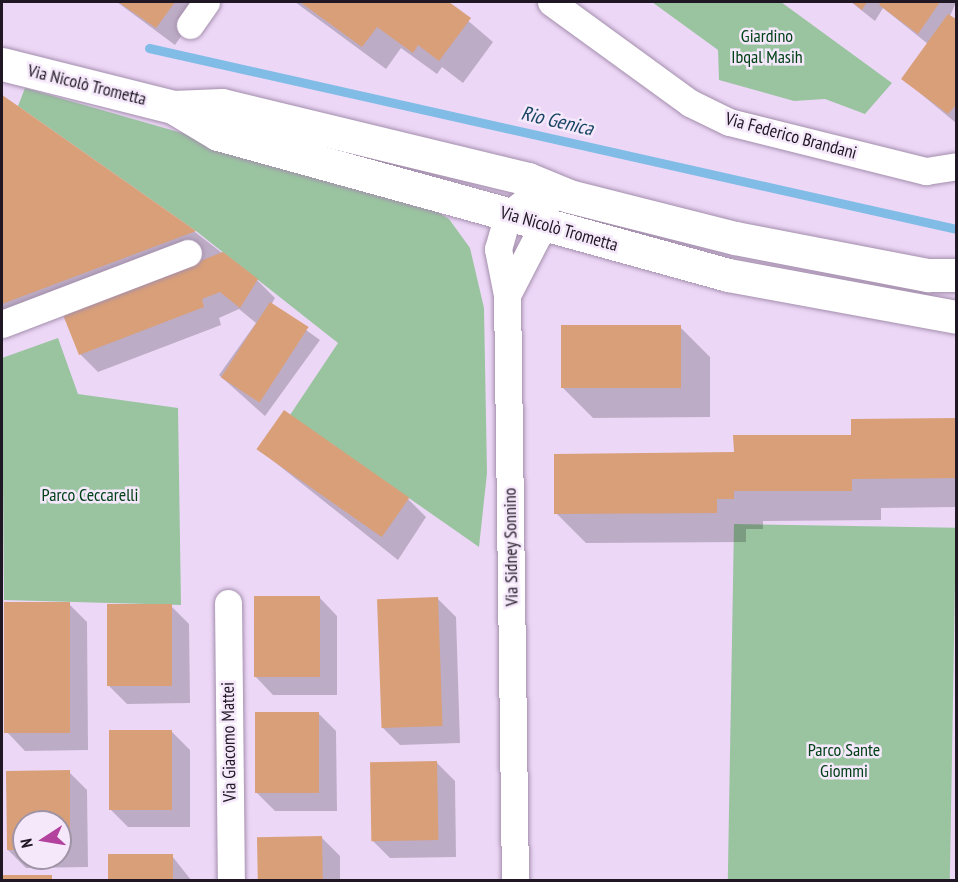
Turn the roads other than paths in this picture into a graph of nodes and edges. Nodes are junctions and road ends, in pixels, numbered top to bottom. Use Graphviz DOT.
graph roads {
  1 [pos="206,2"];
  2 [pos="551,2"];
  3 [pos="190,25"];
  4 [pos="2,63"];
  5 [pos="173,106"];
  6 [pos="957,166"];
  7 [pos="569,196"];
  8 [pos="508,215"];
  9 [pos="549,226"];
  10 [pos="188,253"];
  11 [pos="957,275"];
  12 [pos="507,295"];
  13 [pos="957,317"];
  14 [pos="2,324"];
  15 [pos="228,603"];
  16 [pos="231,880"];
  17 [pos="515,880"];
  1 -- 3 [label="street"];
  2 -- 6 [label="street, Via Federico Brandani"];
  4 -- 5 [label="street, Via Nicolò Trometta"];
  5 -- 7 [label="street, Via Nicolò Trometta"];
  5 -- 8 [label="street, Via Nicolò Trometta"];
  7 -- 8 [label="street"];
  7 -- 11 [label="street, Via Nicolò Trometta"];
  8 -- 9 [label="street, Via Nicolò Trometta"];
  8 -- 12 [label="street"];
  9 -- 12 [label="street, Via Sidney Sonnino"];
  9 -- 13 [label="street, Via Nicolò Trometta"];
  10 -- 14 [label="street"];
  12 -- 17 [label="street, Via Sidney Sonnino"];
  15 -- 16 [label="street, Via Giacomo Mattei"];
}
